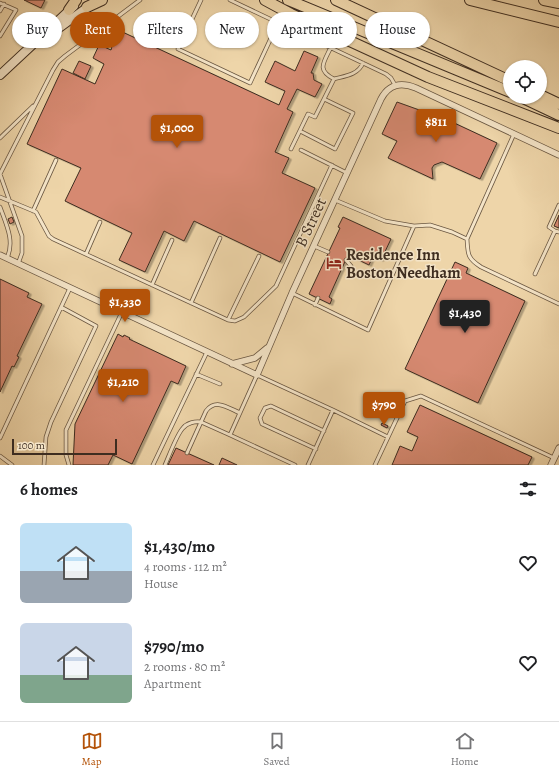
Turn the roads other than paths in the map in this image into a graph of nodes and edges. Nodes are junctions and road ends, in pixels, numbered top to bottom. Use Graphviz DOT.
graph roads {
  1 [pos="76,0"];
  2 [pos="97,0"];
  3 [pos="102,0"];
  4 [pos="140,0"];
  5 [pos="201,0"];
  6 [pos="230,0"];
  7 [pos="265,0"];
  8 [pos="288,0"];
  9 [pos="336,0"];
  10 [pos="470,0"];
  11 [pos="544,0"];
  12 [pos="2,3"];
  13 [pos="559,3"];
  14 [pos="84,4"];
  15 [pos="69,10"];
  16 [pos="0,11"];
  17 [pos="62,17"];
  18 [pos="267,17"];
  19 [pos="559,22"];
  20 [pos="62,24"];
  21 [pos="2,29"];
  22 [pos="0,36"];
  23 [pos="267,46"];
  24 [pos="30,48"];
  25 [pos="331,48"];
  26 [pos="363,63"];
  27 [pos="0,75"];
  28 [pos="334,79"];
  29 [pos="503,79"];
  30 [pos="395,85"];
  31 [pos="503,89"];
  32 [pos="324,99"];
  33 [pos="547,99"];
  34 [pos="36,103"];
  35 [pos="536,104"];
  36 [pos="559,104"];
  37 [pos="559,115"];
  38 [pos="559,128"];
  39 [pos="300,131"];
  40 [pos="514,134"];
  41 [pos="0,138"];
  42 [pos="291,149"];
  43 [pos="301,150"];
  44 [pos="559,155"];
  45 [pos="56,160"];
  46 [pos="332,165"];
  47 [pos="347,173"];
  48 [pos="0,174"];
  49 [pos="0,197"];
  50 [pos="335,200"];
  51 [pos="10,201"];
  52 [pos="559,205"];
  53 [pos="0,207"];
  54 [pos="33,211"];
  55 [pos="100,222"];
  56 [pos="414,226"];
  57 [pos="557,232"];
  58 [pos="220,238"];
  59 [pos="467,239"];
  60 [pos="172,240"];
  61 [pos="314,246"];
  62 [pos="328,252"];
  63 [pos="86,254"];
  64 [pos="0,255"];
  65 [pos="259,256"];
  66 [pos="7,258"];
  67 [pos="346,260"];
  68 [pos="18,264"];
  69 [pos="353,272"];
  70 [pos="535,274"];
  71 [pos="152,284"];
  72 [pos="70,288"];
  73 [pos="292,293"];
  74 [pos="318,298"];
  75 [pos="191,303"];
  76 [pos="315,304"];
  77 [pos="559,304"];
  78 [pos="61,307"];
  79 [pos="122,312"];
  80 [pos="228,320"];
  81 [pos="268,348"];
  82 [pos="207,352"];
  83 [pos="232,364"];
  84 [pos="196,374"];
  85 [pos="257,375"];
  86 [pos="220,384"];
  87 [pos="334,410"];
  88 [pos="240,413"];
  89 [pos="201,422"];
  90 [pos="324,431"];
  91 [pos="1,435"];
  92 [pos="230,435"];
  93 [pos="388,436"];
  94 [pos="559,448"];
  95 [pos="316,449"];
  96 [pos="187,453"];
  97 [pos="0,456"];
  98 [pos="554,458"];
  99 [pos="12,465"];
  100 [pos="44,465"];
  101 [pos="69,465"];
  102 [pos="153,465"];
  103 [pos="165,465"];
  104 [pos="296,465"];
  105 [pos="308,465"];
  106 [pos="375,465"];
  107 [pos="551,465"];
  1 -- 15 [label="highway"];
  2 -- 14 [label="main road"];
  3 -- 14 [label="highway"];
  4 -- 34 [label="lane"];
  5 -- 23 [label="lane"];
  6 -- 18 [label="lane"];
  7 -- 38 [label="highway"];
  8 -- 31 [label="highway"];
  9 -- 29 [label="highway"];
  10 -- 19 [label="highway"];
  11 -- 13 [label="highway"];
  12 -- 16 [label="lane"];
  12 -- 21 [label="lane"];
  14 -- 15 [label="main road"];
  14 -- 20 [label="main road"];
  15 -- 17 [label="main road"];
  21 -- 22 [label="lane"];
  24 -- 27 [label="main road"];
  25 -- 26 [label="lane"];
  25 -- 28 [label="lane"];
  26 -- 28 [label="lane"];
  26 -- 30 [label="lane"];
  28 -- 32 [label="lane"];
  30 -- 40 [label="street"];
  30 -- 47 [label="street, B Street"];
  32 -- 39 [label="lane"];
  32 -- 39 [label="lane"];
  33 -- 36 [label="highway"];
  34 -- 41 [label="lane"];
  34 -- 48 [label="lane"];
  35 -- 37 [label="highway"];
  39 -- 42 [label="lane"];
  40 -- 44 [label="street"];
  40 -- 59 [label="lane"];
  43 -- 46 [label="lane"];
  45 -- 54 [label="lane"];
  46 -- 47 [label="lane"];
  46 -- 80 [label="lane"];
  47 -- 50 [label="street, B Street"];
  48 -- 51 [label="lane"];
  49 -- 51 [label="lane"];
  50 -- 56 [label="lane"];
  50 -- 61 [label="street, B Street"];
  51 -- 54 [label="lane"];
  51 -- 68 [label="lane"];
  52 -- 57 [label="lane"];
  53 -- 66 [label="lane"];
  54 -- 63 [label="lane"];
  55 -- 63 [label="lane"];
  56 -- 59 [label="lane"];
  56 -- 76 [label="lane"];
  57 -- 70 [label="lane"];
  58 -- 75 [label="lane"];
  59 -- 77 [label="lane"];
  60 -- 71 [label="lane"];
  61 -- 62 [label="lane"];
  61 -- 73 [label="street, B Street"];
  63 -- 71 [label="lane"];
  64 -- 66 [label="street"];
  65 -- 80 [label="lane"];
  66 -- 68 [label="street"];
  67 -- 69 [label="lane"];
  68 -- 72 [label="street"];
  71 -- 75 [label="lane"];
  72 -- 78 [label="lane"];
  72 -- 79 [label="street"];
  73 -- 76 [label="lane"];
  73 -- 81 [label="street, B Street"];
  74 -- 76 [label="lane"];
  75 -- 80 [label="lane"];
  78 -- 91 [label="lane"];
  78 -- 100 [label="lane"];
  79 -- 82 [label="street"];
  79 -- 101 [label="lane"];
  81 -- 83 [label="street"];
  81 -- 85 [label="street, B Street"];
  82 -- 83 [label="street"];
  82 -- 84 [label="lane"];
  83 -- 85 [label="street"];
  84 -- 86 [label="lane"];
  84 -- 102 [label="lane"];
  85 -- 87 [label="lane"];
  85 -- 88 [label="lane"];
  87 -- 90 [label="lane"];
  87 -- 93 [label="lane"];
  88 -- 89 [label="lane"];
  88 -- 92 [label="lane"];
  89 -- 92 [label="lane"];
  89 -- 96 [label="lane"];
  89 -- 103 [label="lane"];
  90 -- 95 [label="lane"];
  90 -- 95 [label="lane"];
  92 -- 104 [label="lane"];
  93 -- 98 [label="lane"];
  93 -- 106 [label="lane"];
  94 -- 98 [label="street"];
  95 -- 105 [label="lane"];
  97 -- 99 [label="lane"];
  98 -- 107 [label="street"];
}
